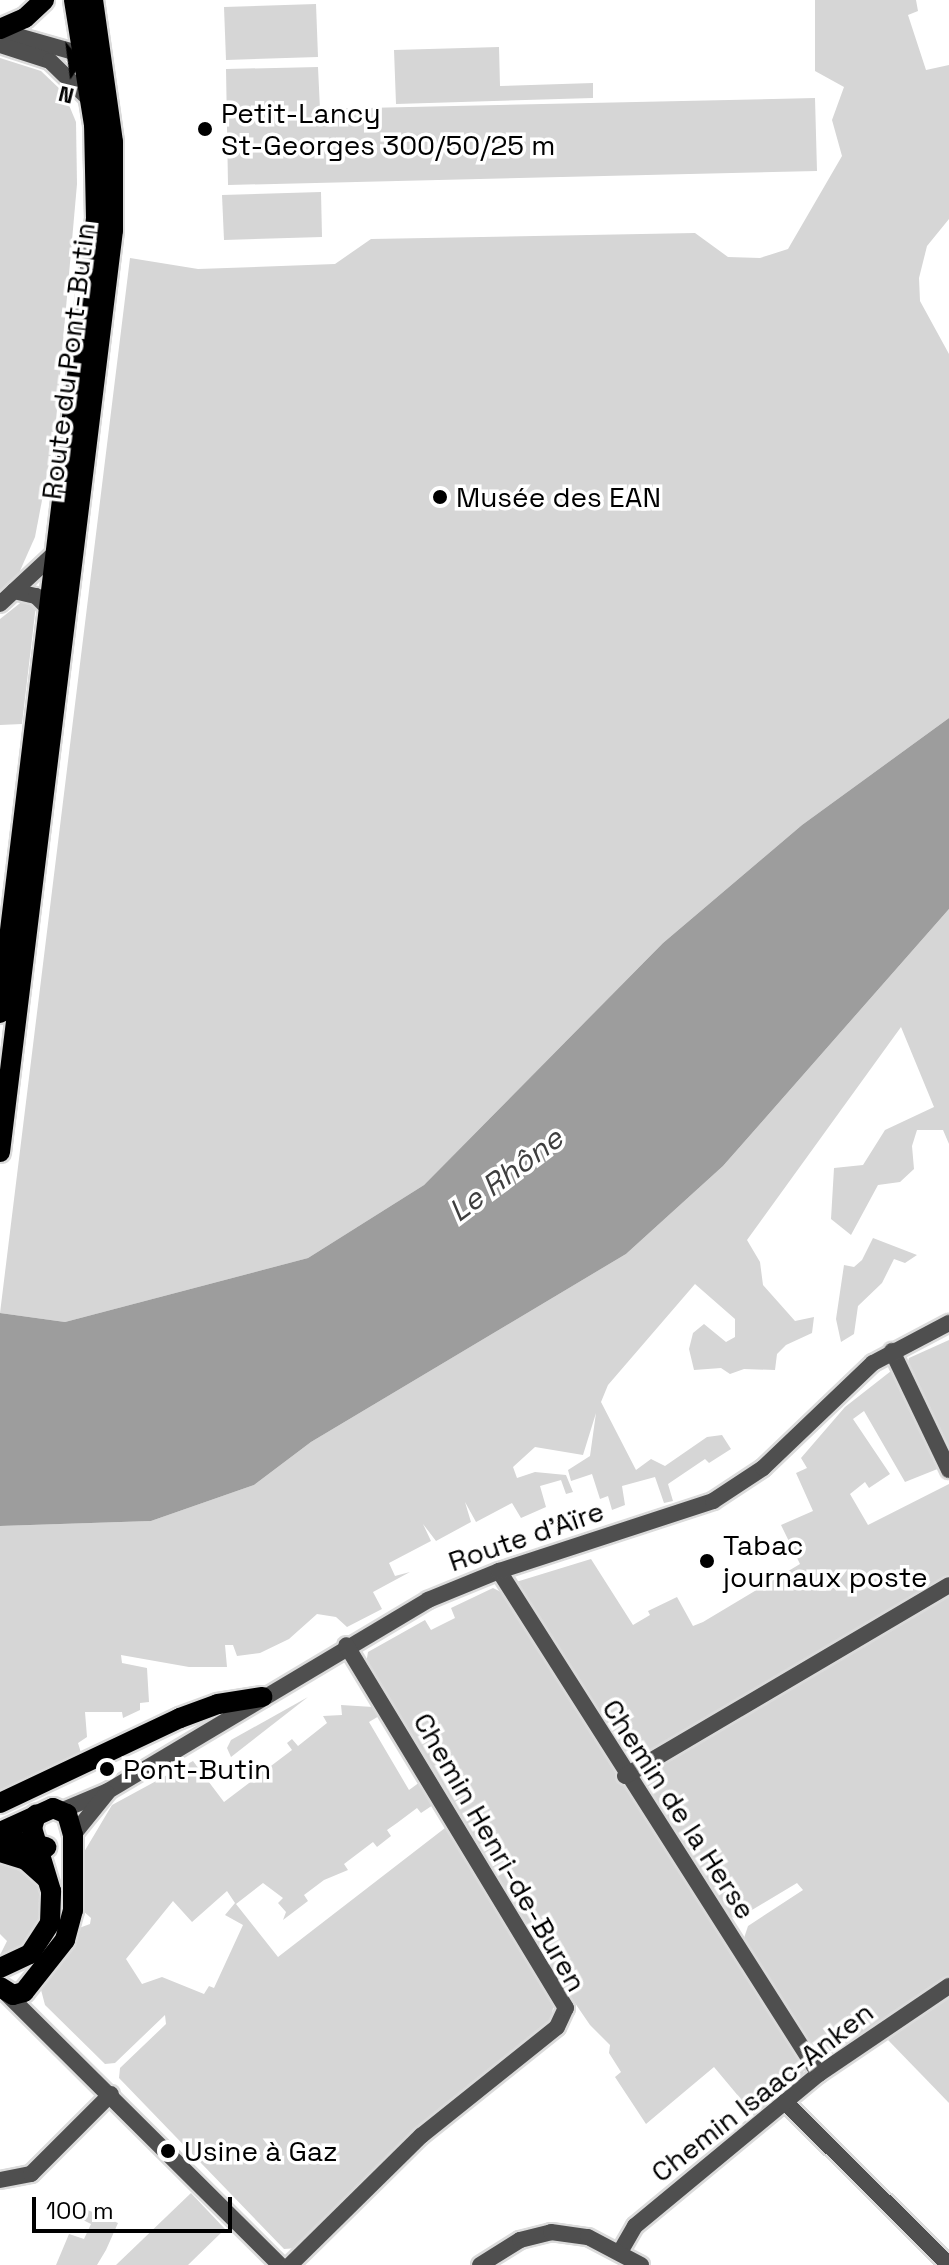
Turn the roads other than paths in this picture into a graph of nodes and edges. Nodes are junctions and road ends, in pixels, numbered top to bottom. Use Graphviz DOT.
graph roads {
  1 [pos="44,0"];
  2 [pos="74,0"];
  3 [pos="93,0"];
  4 [pos="0,30"];
  5 [pos="0,45"];
  6 [pos="83,53"];
  7 [pos="103,64"];
  8 [pos="91,102"];
  9 [pos="57,551"];
  10 [pos="14,591"];
  11 [pos="0,604"];
  12 [pos="49,609"];
  13 [pos="44,727"];
  14 [pos="0,1013"];
  15 [pos="0,1152"];
  16 [pos="949,1323"];
  17 [pos="892,1351"];
  18 [pos="949,1470"];
  19 [pos="499,1571"];
  20 [pos="949,1585"];
  21 [pos="346,1645"];
  22 [pos="262,1697"];
  23 [pos="625,1776"];
  24 [pos="108,1791"];
  25 [pos="0,1803"];
  26 [pos="63,1810"];
  27 [pos="36,1815"];
  28 [pos="73,1835"];
  29 [pos="8,1842"];
  30 [pos="41,1845"];
  31 [pos="46,1878"];
  32 [pos="5,1963"];
  33 [pos="32,1982"];
  34 [pos="949,1986"];
  35 [pos="3,1990"];
  36 [pos="43,2024"];
  37 [pos="819,2074"];
  38 [pos="111,2094"];
  39 [pos="785,2102"];
  40 [pos="0,2180"];
  41 [pos="620,2252"];
  42 [pos="280,2265"];
  43 [pos="290,2265"];
  44 [pos="480,2265"];
  45 [pos="641,2265"];
  46 [pos="949,2265"];
  1 -- 4 [label="main road"];
  2 -- 6 [label="main road, Route du Pont-Butin"];
  3 -- 7 [label="main road, Route du Pont-Butin"];
  4 -- 6 [label="street"];
  5 -- 8 [label="street"];
  6 -- 7 [label="street"];
  6 -- 8 [label="main road, Route du Pont-Butin"];
  7 -- 13 [label="main road, Route du Pont-Butin"];
  8 -- 9 [label="main road, Route du Pont-Butin"];
  9 -- 10 [label="street"];
  9 -- 12 [label="main road, Route du Pont-Butin"];
  10 -- 11 [label="street"];
  10 -- 12 [label="street"];
  12 -- 13 [label="main road, Route du Pont-Butin"];
  13 -- 14 [label="main road"];
  13 -- 15 [label="main road"];
  16 -- 17 [label="street, Route d'Aïre"];
  17 -- 18 [label="street"];
  17 -- 19 [label="street, Route d'Aïre"];
  19 -- 21 [label="street, Route d'Aïre"];
  19 -- 23 [label="street, Chemin de la Herse"];
  20 -- 23 [label="street"];
  21 -- 22 [label="street, Route d'Aïre"];
  21 -- 43 [label="street, Chemin Henri-de-Buren"];
  22 -- 24 [label="street, Route d'Aïre"];
  22 -- 25 [label="main road"];
  23 -- 37 [label="street, Chemin de la Herse"];
  24 -- 26 [label="street, Route d'Aïre"];
  24 -- 28 [label="street, Route d'Aïre"];
  26 -- 27 [label="main road"];
  26 -- 28 [label="main road"];
  27 -- 29 [label="main road"];
  27 -- 30 [label="main road"];
  28 -- 30 [label="main road"];
  28 -- 33 [label="main road"];
  29 -- 30 [label="main road"];
  29 -- 31 [label="main road"];
  30 -- 31 [label="main road"];
  31 -- 32 [label="main road"];
  32 -- 33 [label="main road"];
  33 -- 35 [label="main road"];
  33 -- 36 [label="street"];
  34 -- 37 [label="street, Chemin Isaac-Anken"];
  35 -- 36 [label="street"];
  36 -- 38 [label="street"];
  37 -- 39 [label="street, Chemin Isaac-Anken"];
  38 -- 40 [label="street"];
  38 -- 42 [label="street"];
  39 -- 41 [label="street, Chemin Isaac-Anken"];
  39 -- 46 [label="street"];
  41 -- 44 [label="street"];
  41 -- 45 [label="street"];
}
